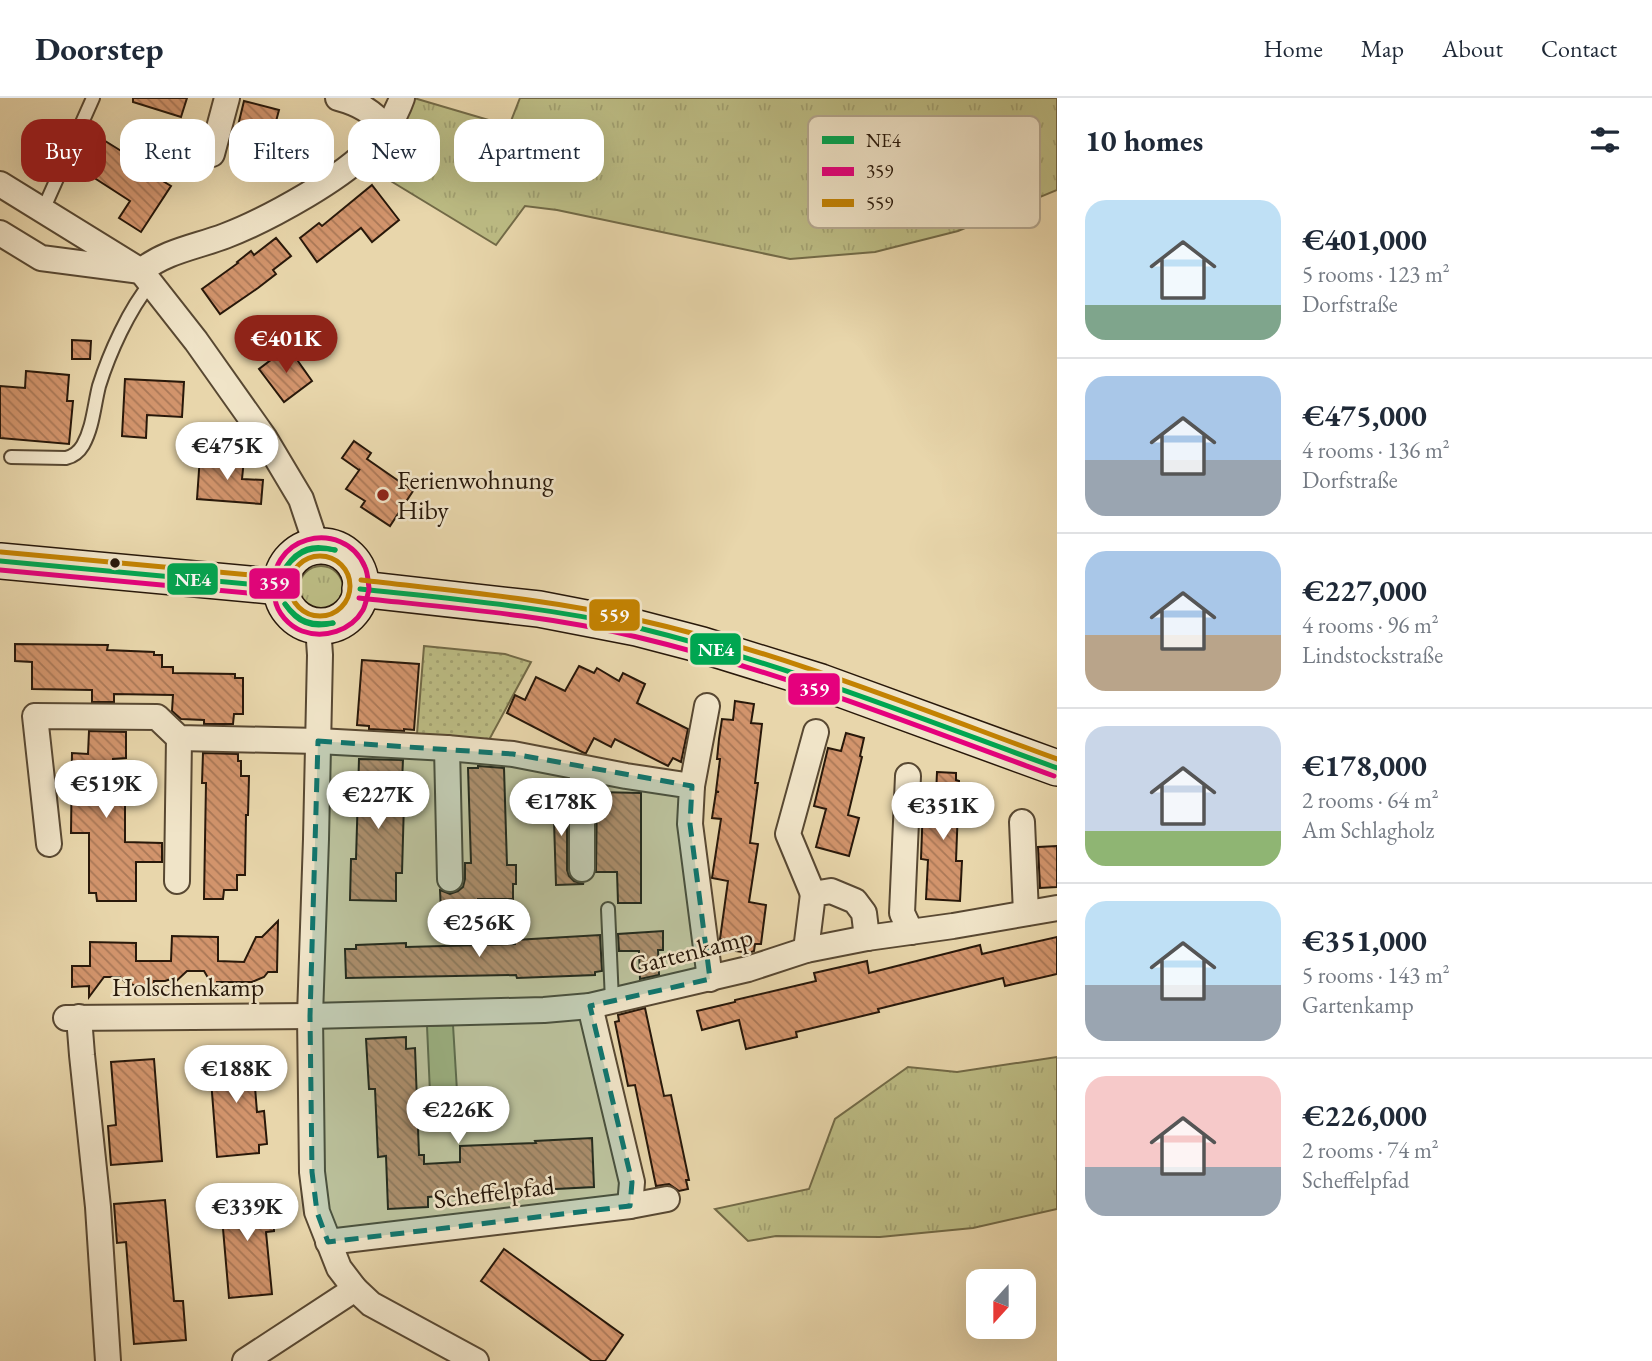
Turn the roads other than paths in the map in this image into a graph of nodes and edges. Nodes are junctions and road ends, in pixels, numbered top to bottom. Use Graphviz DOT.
graph roads {
  1 [pos="93,98"];
  2 [pos="227,98"];
  3 [pos="338,98"];
  4 [pos="402,98"];
  5 [pos="379,119"];
  6 [pos="392,119"];
  7 [pos="215,143"];
  8 [pos="348,169"];
  9 [pos="0,184"];
  10 [pos="43,210"];
  11 [pos="0,233"];
  12 [pos="146,277"];
  13 [pos="11,457"];
  14 [pos="317,547"];
  15 [pos="0,561"];
  16 [pos="281,587"];
  17 [pos="360,589"];
  18 [pos="318,626"];
  19 [pos="707,706"];
  20 [pos="816,732"];
  21 [pos="179,738"];
  22 [pos="318,741"];
  23 [pos="447,748"];
  24 [pos="582,768"];
  25 [pos="1057,768"];
  26 [pos="908,776"];
  27 [pos="692,786"];
  28 [pos="1022,822"];
  29 [pos="49,844"];
  30 [pos="582,869"];
  31 [pos="450,879"];
  32 [pos="177,881"];
  33 [pos="813,894"];
  34 [pos="608,908"];
  35 [pos="1057,908"];
  36 [pos="1026,913"];
  37 [pos="911,932"];
  38 [pos="867,937"];
  39 [pos="806,950"];
  40 [pos="710,979"];
  41 [pos="601,1004"];
  42 [pos="310,1016"];
  43 [pos="667,1199"];
  44 [pos="630,1206"];
  45 [pos="328,1242"];
  46 [pos="355,1289"];
  47 [pos="257,1357"];
  48 [pos="108,1361"];
  49 [pos="476,1361"];
  1 -- 10 [label="lane"];
  2 -- 7 [label="street"];
  3 -- 5 [label="street"];
  4 -- 6 [label="street"];
  8 -- 12 [label="street"];
  9 -- 10 [label="street"];
  10 -- 12 [label="street"];
  11 -- 12 [label="street"];
  12 -- 13 [label="lane"];
  12 -- 14 [label="street"];
  14 -- 16 [label="street"];
  14 -- 17 [label="street"];
  15 -- 16 [label="street"];
  16 -- 18 [label="street"];
  17 -- 18 [label="street"];
  17 -- 25 [label="street"];
  18 -- 22 [label="street"];
  19 -- 27 [label="street"];
  20 -- 33 [label="street"];
  21 -- 22 [label="street"];
  21 -- 29 [label="street"];
  21 -- 32 [label="street"];
  22 -- 23 [label="street"];
  22 -- 42 [label="street"];
  23 -- 24 [label="street"];
  23 -- 31 [label="street"];
  24 -- 27 [label="street"];
  24 -- 30 [label="street"];
  26 -- 37 [label="street"];
  27 -- 40 [label="street"];
  28 -- 36 [label="street"];
  33 -- 38 [label="street"];
  33 -- 39 [label="street"];
  34 -- 41 [label="lane"];
  35 -- 36 [label="street, Gartenkamp"];
  36 -- 37 [label="street, Gartenkamp"];
  37 -- 38 [label="street, Gartenkamp"];
  38 -- 39 [label="street, Gartenkamp"];
  39 -- 40 [label="street, Gartenkamp"];
  40 -- 41 [label="street, Gartenkamp"];
  41 -- 42 [label="street, Gartenkamp"];
  41 -- 44 [label="street"];
  42 -- 45 [label="street"];
  42 -- 48 [label="street, Holschenkamp"];
  43 -- 44 [label="street, Scheffelpfad"];
  44 -- 45 [label="street, Scheffelpfad"];
  45 -- 46 [label="street"];
  46 -- 47 [label="street"];
  46 -- 49 [label="street"];
}
